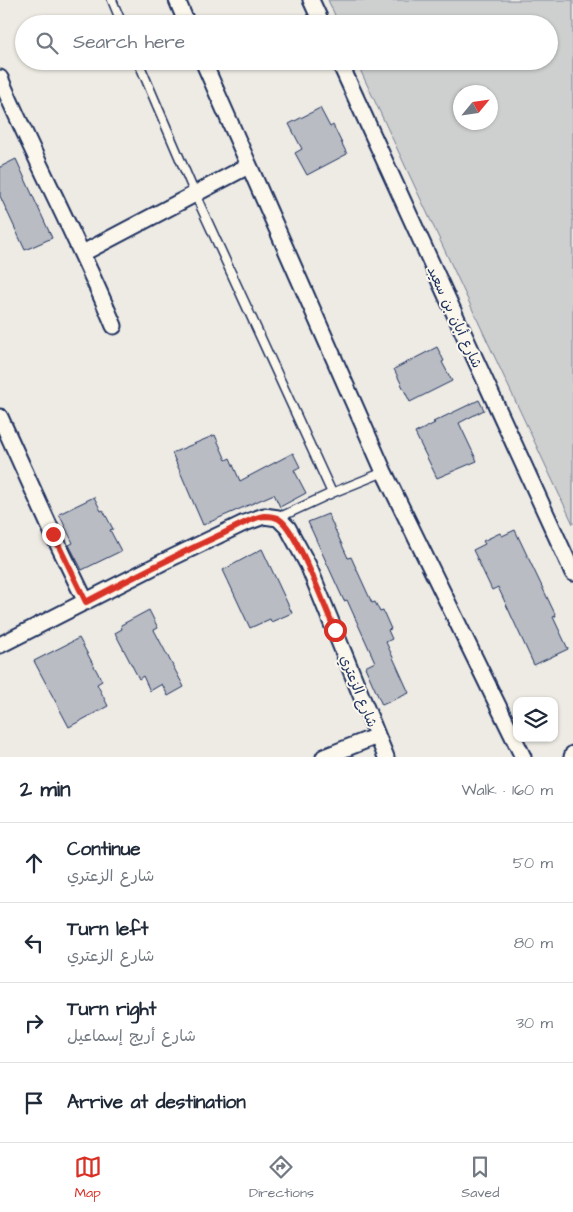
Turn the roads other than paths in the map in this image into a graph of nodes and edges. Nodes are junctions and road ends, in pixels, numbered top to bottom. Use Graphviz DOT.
graph roads {
  1 [pos="112,0"];
  2 [pos="177,0"];
  3 [pos="311,0"];
  4 [pos="118,15"];
  5 [pos="183,15"];
  6 [pos="318,15"];
  7 [pos="142,70"];
  8 [pos="208,70"];
  9 [pos="343,70"];
  10 [pos="0,78"];
  11 [pos="248,166"];
  12 [pos="195,194"];
  13 [pos="83,253"];
  14 [pos="114,326"];
  15 [pos="0,417"];
  16 [pos="384,472"];
  17 [pos="332,492"];
  18 [pos="278,518"];
  19 [pos="573,573"];
  20 [pos="86,602"];
  21 [pos="0,645"];
  22 [pos="377,736"];
  23 [pos="324,757"];
  24 [pos="386,757"];
  25 [pos="523,757"];
  1 -- 4 [label="lane"];
  2 -- 5 [label="street"];
  3 -- 6 [label="street"];
  7 -- 12 [label="lane"];
  8 -- 11 [label="street"];
  9 -- 19 [label="street, شارع أبان بن سعيد"];
  10 -- 13 [label="street"];
  11 -- 12 [label="street"];
  11 -- 16 [label="street"];
  12 -- 13 [label="street"];
  12 -- 17 [label="lane"];
  13 -- 14 [label="street"];
  15 -- 20 [label="street"];
  16 -- 17 [label="lane"];
  16 -- 25 [label="street"];
  17 -- 18 [label="lane"];
  18 -- 20 [label="street"];
  18 -- 22 [label="street, شارع الزعتري"];
  20 -- 21 [label="street"];
  22 -- 23 [label="street"];
  22 -- 24 [label="street, شارع الزعتري"];
}
